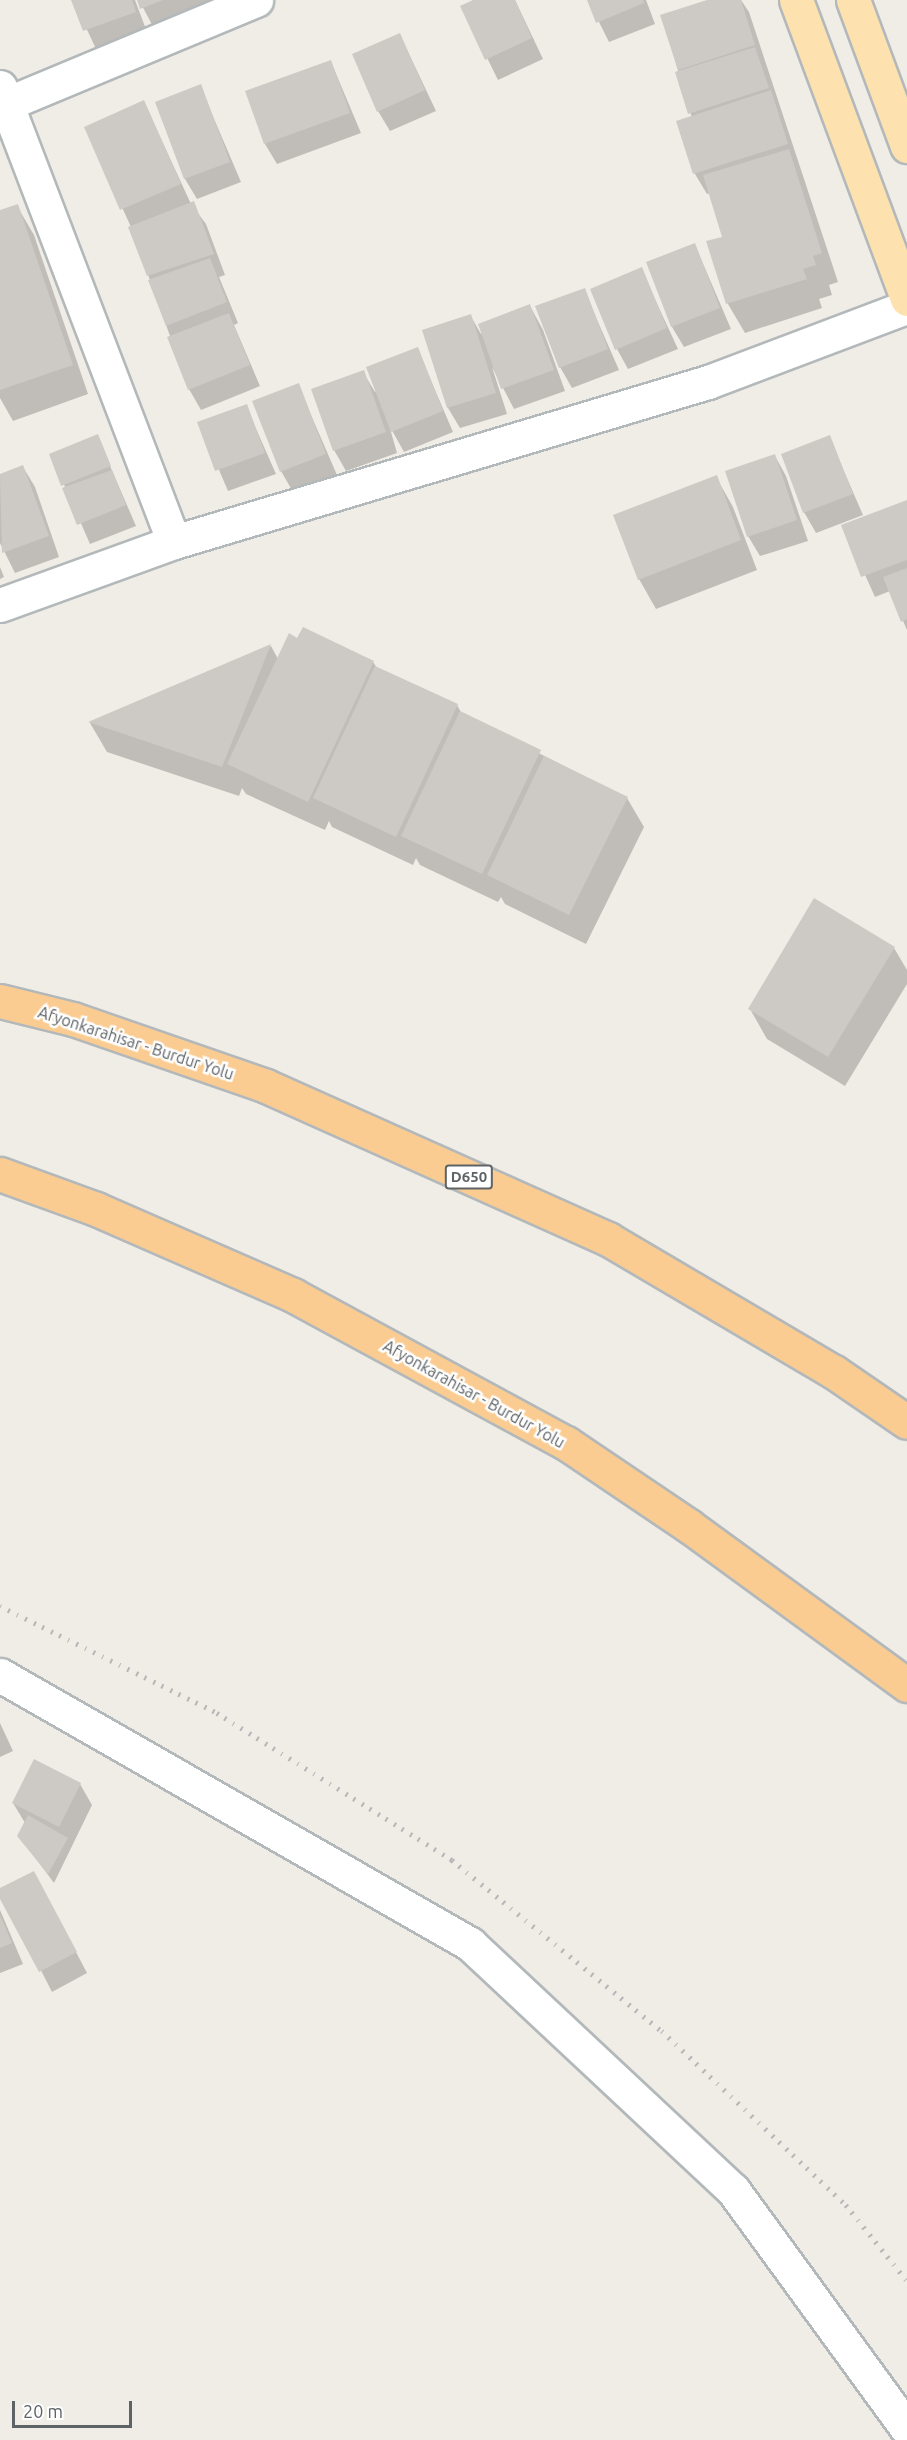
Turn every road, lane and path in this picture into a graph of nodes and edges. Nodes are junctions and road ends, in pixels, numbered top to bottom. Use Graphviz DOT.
graph roads {
  1 [pos="256,0"];
  2 [pos="796,0"];
  3 [pos="853,0"];
  4 [pos="3,96"];
  5 [pos="907,146"];
  6 [pos="907,299"];
  7 [pos="907,307"];
  8 [pos="174,543"];
  9 [pos="0,606"];
  10 [pos="0,1001"];
  11 [pos="0,1174"];
  12 [pos="834,1372"];
  13 [pos="907,1397"];
  14 [pos="907,1422"];
  15 [pos="0,1675"];
  16 [pos="907,1685"];
  17 [pos="907,2429"];
  1 -- 4 [label="street"];
  2 -- 6 [label="main road"];
  3 -- 5 [label="main road"];
  4 -- 8 [label="street"];
  7 -- 8 [label="street"];
  8 -- 9 [label="street"];
  10 -- 12 [label="highway, Afyonkarahisar - Burdur Yolu / D650"];
  11 -- 16 [label="highway, Afyonkarahisar - Burdur Yolu"];
  12 -- 13 [label="highway"];
  12 -- 14 [label="highway, Afyonkarahisar - Burdur Yolu / D650"];
  15 -- 17 [label="street"];
}
